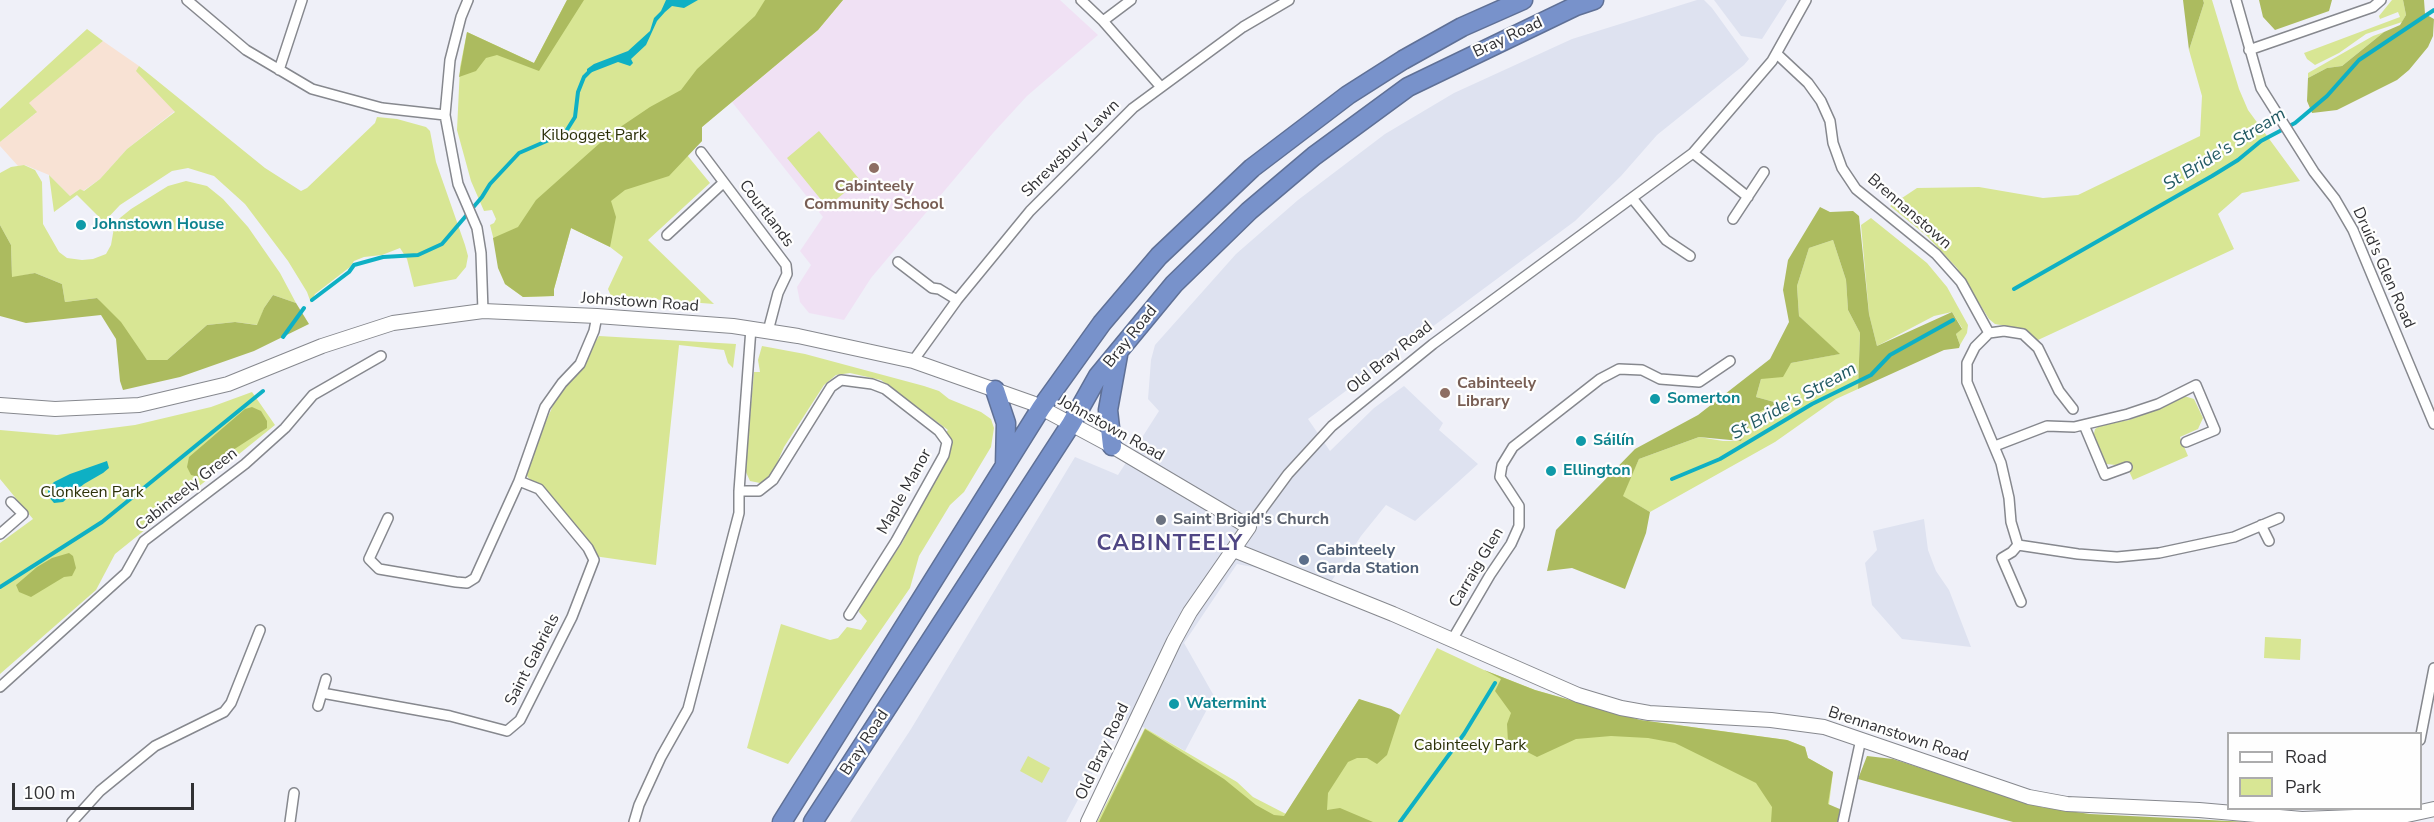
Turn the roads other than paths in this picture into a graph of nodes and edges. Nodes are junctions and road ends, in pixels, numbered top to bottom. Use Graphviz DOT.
graph roads {
  1 [pos="187,0"];
  2 [pos="302,0"];
  3 [pos="468,0"];
  4 [pos="1081,0"];
  5 [pos="1131,0"];
  6 [pos="1288,0"];
  7 [pos="1523,0"];
  8 [pos="1594,0"];
  9 [pos="1806,0"];
  10 [pos="2236,0"];
  11 [pos="2381,0"];
  12 [pos="1103,21"];
  13 [pos="2249,50"];
  14 [pos="1777,54"];
  15 [pos="279,70"];
  16 [pos="1161,87"];
  17 [pos="445,115"];
  18 [pos="700,152"];
  19 [pos="1693,153"];
  20 [pos="1764,172"];
  21 [pos="723,183"];
  22 [pos="1748,197"];
  23 [pos="1632,198"];
  24 [pos="1733,219"];
  25 [pos="667,235"];
  26 [pos="1690,256"];
  27 [pos="898,262"];
  28 [pos="957,300"];
  29 [pos="483,311"];
  30 [pos="597,316"];
  31 [pos="751,328"];
  32 [pos="768,331"];
  33 [pos="1989,333"];
  34 [pos="1119,350"];
  35 [pos="381,356"];
  36 [pos="913,360"];
  37 [pos="1730,361"];
  38 [pos="995,390"];
  39 [pos="0,405"];
  40 [pos="16,408"];
  41 [pos="1041,408"];
  42 [pos="2073,409"];
  43 [pos="0,415"];
  44 [pos="1071,424"];
  45 [pos="2084,424"];
  46 [pos="2434,424"];
  47 [pos="2186,442"];
  48 [pos="1112,446"];
  49 [pos="1995,446"];
  50 [pos="1005,467"];
  51 [pos="2127,467"];
  52 [pos="519,481"];
  53 [pos="739,491"];
  54 [pos="11,502"];
  55 [pos="388,518"];
  56 [pos="2279,518"];
  57 [pos="2261,525"];
  58 [pos="1249,527"];
  59 [pos="0,534"];
  60 [pos="2268,541"];
  61 [pos="2018,544"];
  62 [pos="1234,550"];
  63 [pos="2021,602"];
  64 [pos="849,615"];
  65 [pos="260,630"];
  66 [pos="1452,640"];
  67 [pos="2434,668"];
  68 [pos="326,679"];
  69 [pos="0,687"];
  70 [pos="322,693"];
  71 [pos="318,706"];
  72 [pos="2422,734"];
  73 [pos="1861,739"];
  74 [pos="294,793"];
  75 [pos="2434,809"];
  76 [pos="2407,812"];
  77 [pos="72,822"];
  78 [pos="290,822"];
  79 [pos="634,822"];
  80 [pos="782,822"];
  81 [pos="813,822"];
  82 [pos="1088,822"];
  83 [pos="1843,822"];
  1 -- 15 [label="street"];
  2 -- 15 [label="street"];
  3 -- 17 [label="street"];
  4 -- 12 [label="street"];
  5 -- 12 [label="street"];
  6 -- 16 [label="street, Shrewsbury Lawn"];
  7 -- 41 [label="highway, Bray Road"];
  8 -- 34 [label="highway, Bray Road"];
  9 -- 14 [label="street, Old Bray Road"];
  10 -- 13 [label="street, Druid's Glen Road"];
  11 -- 13 [label="street"];
  12 -- 16 [label="street"];
  13 -- 46 [label="street, Druid's Glen Road"];
  14 -- 19 [label="street, Old Bray Road"];
  14 -- 33 [label="street, Brennanstown"];
  15 -- 17 [label="street"];
  16 -- 28 [label="street, Shrewsbury Lawn"];
  17 -- 29 [label="street"];
  18 -- 21 [label="street, Courtlands"];
  19 -- 22 [label="street"];
  19 -- 23 [label="street, Old Bray Road"];
  20 -- 22 [label="street"];
  21 -- 25 [label="street, Courtlands"];
  21 -- 32 [label="street, Courtlands"];
  22 -- 24 [label="street"];
  23 -- 26 [label="street"];
  23 -- 58 [label="street, Old Bray Road"];
  27 -- 28 [label="street"];
  28 -- 36 [label="street, Shrewsbury Lawn"];
  29 -- 30 [label="street, Johnstown Road"];
  29 -- 40 [label="street, Johnstown Road"];
  30 -- 31 [label="street, Johnstown Road"];
  30 -- 52 [label="street"];
  31 -- 32 [label="street, Johnstown Road"];
  31 -- 53 [label="street"];
  32 -- 36 [label="street, Johnstown Road"];
  33 -- 42 [label="street"];
  33 -- 49 [label="street"];
  34 -- 44 [label="highway, Bray Road"];
  34 -- 48 [label="highway"];
  35 -- 69 [label="street, Cabinteely Green"];
  36 -- 38 [label="street, Johnstown Road"];
  37 -- 66 [label="street, Carraig Glen"];
  38 -- 41 [label="street, Johnstown Road"];
  38 -- 50 [label="highway"];
  39 -- 40 [label="street, Johnstown Road"];
  40 -- 43 [label="street"];
  41 -- 44 [label="street, Johnstown Road"];
  41 -- 50 [label="highway, Bray Road"];
  44 -- 48 [label="street, Johnstown Road"];
  44 -- 81 [label="highway, Bray Road"];
  45 -- 47 [label="street"];
  45 -- 49 [label="street"];
  45 -- 51 [label="street"];
  48 -- 58 [label="street, Johnstown Road"];
  49 -- 61 [label="street"];
  50 -- 80 [label="highway, Bray Road"];
  52 -- 55 [label="street"];
  52 -- 70 [label="street, Saint Gabriels"];
  53 -- 64 [label="street, Maple Manor"];
  53 -- 79 [label="street"];
  54 -- 59 [label="street"];
  56 -- 57 [label="street"];
  57 -- 60 [label="street"];
  57 -- 61 [label="street"];
  58 -- 62 [label="street, Old Bray Road"];
  61 -- 63 [label="street"];
  62 -- 66 [label="street, Brennanstown Road"];
  62 -- 82 [label="street, Old Bray Road"];
  65 -- 77 [label="street"];
  66 -- 73 [label="street, Brennanstown Road"];
  67 -- 72 [label="street"];
  68 -- 70 [label="street"];
  70 -- 71 [label="street"];
  73 -- 76 [label="street, Brennanstown Road"];
  73 -- 83 [label="street"];
  74 -- 78 [label="street"];
  75 -- 76 [label="street, Brennanstown Road"];
}
